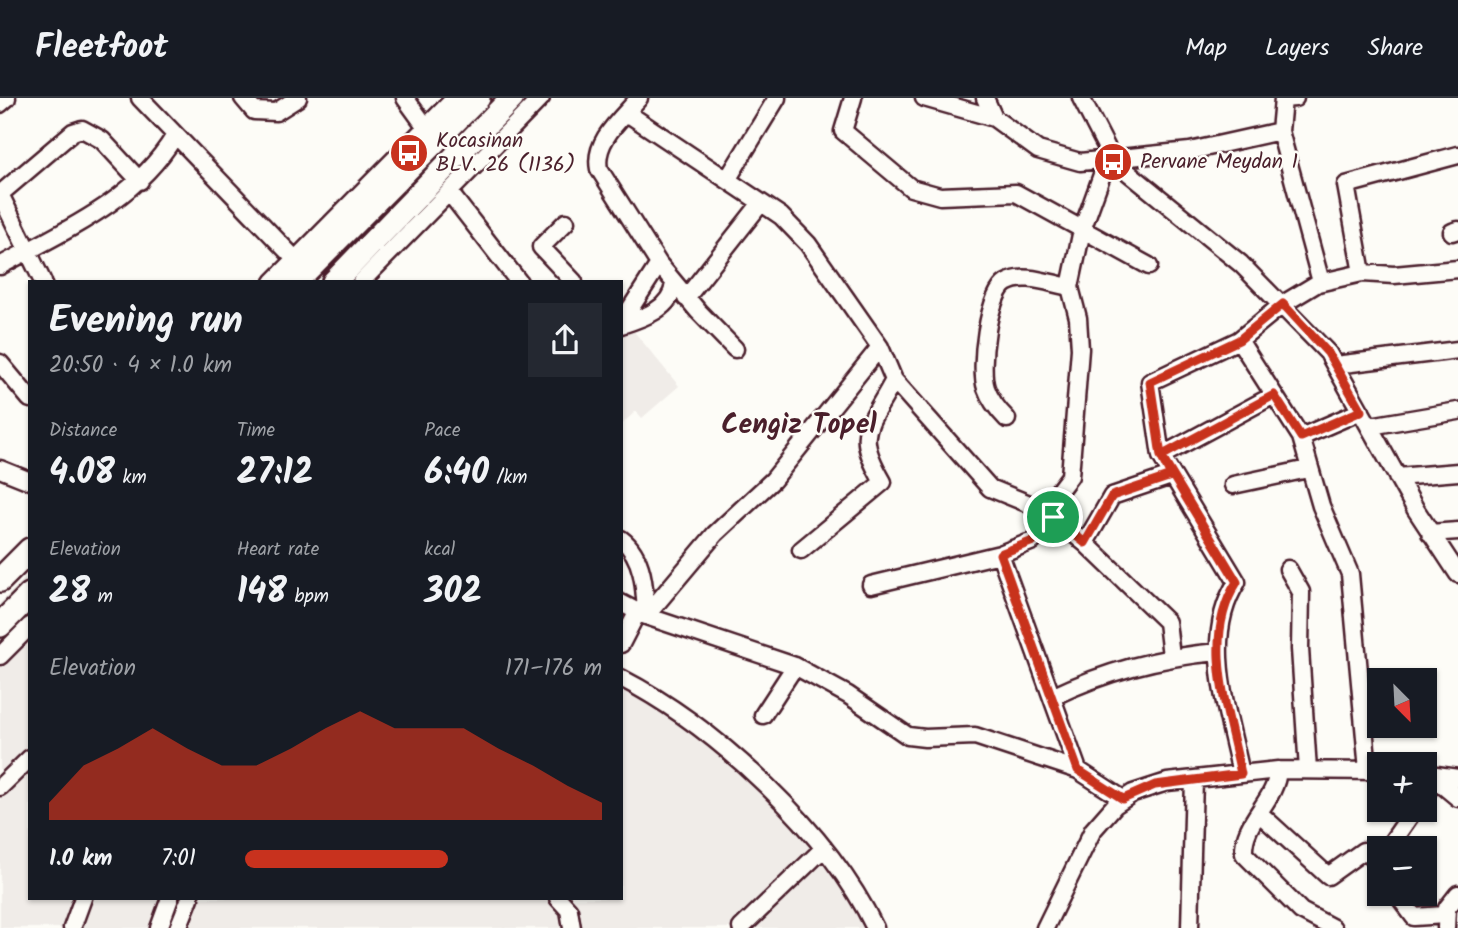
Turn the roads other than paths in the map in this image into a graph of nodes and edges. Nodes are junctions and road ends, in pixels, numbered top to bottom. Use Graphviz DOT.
graph roads {
  1 [pos="7,98"];
  2 [pos="140,98"];
  3 [pos="243,98"];
  4 [pos="298,98"];
  5 [pos="405,98"];
  6 [pos="455,98"];
  7 [pos="478,98"];
  8 [pos="512,98"];
  9 [pos="541,98"];
  10 [pos="639,98"];
  11 [pos="777,98"];
  12 [pos="853,98"];
  13 [pos="924,98"];
  14 [pos="985,98"];
  15 [pos="1082,98"];
  16 [pos="1295,98"];
  17 [pos="0,104"];
  18 [pos="626,113"];
  19 [pos="994,118"];
  20 [pos="426,127"];
  21 [pos="1280,131"];
  22 [pos="174,136"];
  23 [pos="1458,155"];
  24 [pos="1113,160"];
  25 [pos="727,180"];
  26 [pos="141,181"];
  27 [pos="449,192"];
  28 [pos="761,203"];
  29 [pos="566,222"];
  30 [pos="1082,230"];
  31 [pos="26,252"];
  32 [pos="659,264"];
  33 [pos="0,266"];
  34 [pos="1149,266"];
  35 [pos="1458,269"];
  36 [pos="295,270"];
  37 [pos="1362,273"];
  38 [pos="42,280"];
  39 [pos="277,280"];
  40 [pos="336,280"];
  41 [pos="363,280"];
  42 [pos="517,280"];
  43 [pos="572,280"];
  44 [pos="1321,282"];
  45 [pos="674,283"];
  46 [pos="1070,287"];
  47 [pos="686,298"];
  48 [pos="1283,304"];
  49 [pos="623,321"];
  50 [pos="623,323"];
  51 [pos="1239,340"];
  52 [pos="880,348"];
  53 [pos="735,349"];
  54 [pos="1458,350"];
  55 [pos="0,363"];
  56 [pos="1335,365"];
  57 [pos="894,380"];
  58 [pos="1274,395"];
  59 [pos="28,398"];
  60 [pos="1361,411"];
  61 [pos="1458,411"];
  62 [pos="1007,419"];
  63 [pos="1370,426"];
  64 [pos="1301,437"];
  65 [pos="1161,456"];
  66 [pos="1308,469"];
  67 [pos="0,470"];
  68 [pos="1458,472"];
  69 [pos="1171,476"];
  70 [pos="1397,477"];
  71 [pos="28,480"];
  72 [pos="1233,485"];
  73 [pos="1048,514"];
  74 [pos="1458,531"];
  75 [pos="1430,533"];
  76 [pos="623,540"];
  77 [pos="1085,543"];
  78 [pos="802,550"];
  79 [pos="28,552"];
  80 [pos="1000,554"];
  81 [pos="1288,569"];
  82 [pos="1458,574"];
  83 [pos="0,580"];
  84 [pos="871,585"];
  85 [pos="28,597"];
  86 [pos="623,604"];
  87 [pos="641,614"];
  88 [pos="0,625"];
  89 [pos="28,628"];
  90 [pos="623,641"];
  91 [pos="1218,652"];
  92 [pos="0,656"];
  93 [pos="1171,656"];
  94 [pos="795,666"];
  95 [pos="623,679"];
  96 [pos="1052,697"];
  97 [pos="763,715"];
  98 [pos="1371,752"];
  99 [pos="28,760"];
  100 [pos="1078,770"];
  101 [pos="1278,770"];
  102 [pos="1308,770"];
  103 [pos="1367,771"];
  104 [pos="1241,774"];
  105 [pos="1437,777"];
  106 [pos="1458,778"];
  107 [pos="1194,779"];
  108 [pos="1437,782"];
  109 [pos="0,788"];
  110 [pos="1458,798"];
  111 [pos="1123,799"];
  112 [pos="1259,813"];
  113 [pos="824,848"];
  114 [pos="1367,852"];
  115 [pos="1458,894"];
  116 [pos="82,900"];
  117 [pos="169,900"];
  118 [pos="189,900"];
  119 [pos="560,900"];
  120 [pos="1406,906"];
  121 [pos="1445,921"];
  122 [pos="72,928"];
  123 [pos="159,928"];
  124 [pos="178,928"];
  125 [pos="572,928"];
  126 [pos="741,928"];
  127 [pos="876,928"];
  128 [pos="1045,928"];
  129 [pos="1189,928"];
  130 [pos="1333,928"];
  1 -- 17 [label="street"];
  2 -- 22 [label="street"];
  3 -- 4 [label="street"];
  5 -- 20 [label="street"];
  6 -- 20 [label="street"];
  7 -- 36 [label="highway"];
  8 -- 40 [label="highway"];
  9 -- 27 [label="street"];
  10 -- 18 [label="street"];
  11 -- 25 [label="street"];
  12 -- 30 [label="street"];
  13 -- 19 [label="street"];
  14 -- 19 [label="street"];
  15 -- 24 [label="street"];
  16 -- 21 [label="street"];
  18 -- 25 [label="street"];
  18 -- 32 [label="street"];
  19 -- 24 [label="street"];
  20 -- 36 [label="street"];
  21 -- 24 [label="street"];
  21 -- 44 [label="street"];
  22 -- 26 [label="street"];
  22 -- 36 [label="street"];
  23 -- 37 [label="street"];
  24 -- 30 [label="street"];
  24 -- 48 [label="street"];
  25 -- 28 [label="street"];
  26 -- 31 [label="street"];
  26 -- 31 [label="street"];
  27 -- 41 [label="street"];
  27 -- 42 [label="street"];
  28 -- 47 [label="street"];
  28 -- 52 [label="street"];
  29 -- 43 [label="street"];
  30 -- 34 [label="street"];
  30 -- 46 [label="street"];
  31 -- 33 [label="street"];
  31 -- 38 [label="street"];
  32 -- 45 [label="street"];
  32 -- 49 [label="street"];
  35 -- 37 [label="street"];
  36 -- 39 [label="street"];
  37 -- 44 [label="street"];
  44 -- 48 [label="street"];
  45 -- 47 [label="street"];
  45 -- 50 [label="street"];
  46 -- 62 [label="street"];
  46 -- 73 [label="street"];
  47 -- 53 [label="street"];
  48 -- 51 [label="street"];
  48 -- 56 [label="street"];
  51 -- 58 [label="street"];
  51 -- 65 [label="street"];
  52 -- 57 [label="street"];
  52 -- 87 [label="street"];
  54 -- 56 [label="street"];
  55 -- 59 [label="street"];
  56 -- 60 [label="street"];
  57 -- 73 [label="street"];
  57 -- 78 [label="street"];
  58 -- 64 [label="street"];
  58 -- 65 [label="street"];
  60 -- 63 [label="street"];
  60 -- 64 [label="street"];
  61 -- 63 [label="street"];
  63 -- 70 [label="street"];
  64 -- 66 [label="street"];
  65 -- 69 [label="street"];
  66 -- 72 [label="street"];
  66 -- 98 [label="street"];
  67 -- 71 [label="street"];
  68 -- 70 [label="street"];
  69 -- 77 [label="street"];
  69 -- 91 [label="street"];
  70 -- 75 [label="street"];
  73 -- 77 [label="street"];
  73 -- 80 [label="street"];
  74 -- 75 [label="street"];
  75 -- 82 [label="street"];
  76 -- 87 [label="street"];
  77 -- 93 [label="street"];
  79 -- 83 [label="highway"];
  80 -- 84 [label="street"];
  80 -- 96 [label="street"];
  81 -- 102 [label="street"];
  85 -- 88 [label="highway"];
  86 -- 87 [label="street"];
  87 -- 90 [label="street"];
  87 -- 94 [label="street"];
  89 -- 92 [label="street"];
  91 -- 93 [label="street"];
  91 -- 104 [label="street"];
  93 -- 96 [label="street"];
  94 -- 97 [label="street"];
  94 -- 100 [label="street"];
  95 -- 113 [label="street"];
  96 -- 100 [label="street"];
  99 -- 109 [label="street"];
  100 -- 111 [label="street"];
  101 -- 102 [label="street"];
  101 -- 104 [label="street"];
  101 -- 112 [label="street"];
  102 -- 103 [label="street"];
  104 -- 107 [label="street"];
  105 -- 106 [label="street"];
  107 -- 111 [label="street"];
  107 -- 129 [label="street"];
  108 -- 110 [label="street"];
  111 -- 128 [label="street"];
  112 -- 114 [label="street"];
  112 -- 130 [label="street"];
  113 -- 126 [label="street"];
  113 -- 127 [label="street"];
  115 -- 121 [label="street"];
  116 -- 122 [label="street"];
  117 -- 123 [label="street"];
  118 -- 124 [label="street"];
  119 -- 125 [label="street"];
  120 -- 121 [label="street"];
}
